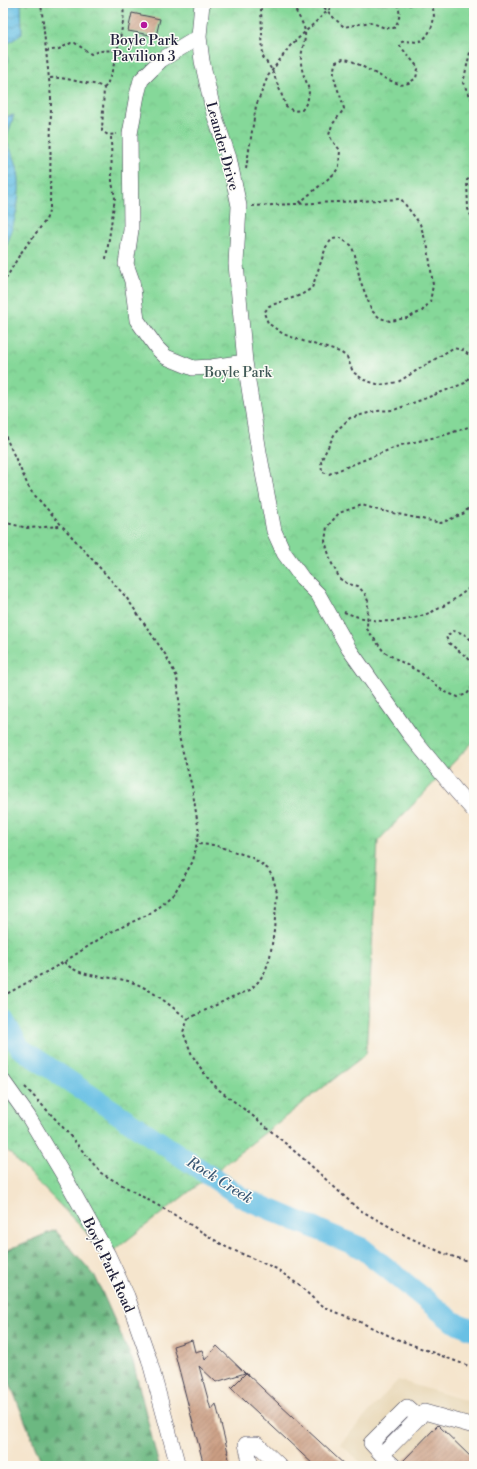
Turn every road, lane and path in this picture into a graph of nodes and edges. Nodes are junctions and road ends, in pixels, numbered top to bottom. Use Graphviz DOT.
graph roads {
  1 [pos="41,3"];
  2 [pos="124,3"];
  3 [pos="202,3"];
  4 [pos="258,3"];
  5 [pos="294,3"];
  6 [pos="320,3"];
  7 [pos="336,3"];
  8 [pos="397,3"];
  9 [pos="403,3"];
  10 [pos="420,3"];
  11 [pos="429,3"];
  12 [pos="328,11"];
  13 [pos="305,32"];
  14 [pos="474,35"];
  15 [pos="199,37"];
  16 [pos="117,50"];
  17 [pos="46,51"];
  18 [pos="272,70"];
  19 [pos="50,78"];
  20 [pos="104,88"];
  21 [pos="474,103"];
  22 [pos="111,134"];
  23 [pos="130,134"];
  24 [pos="245,172"];
  25 [pos="474,178"];
  26 [pos="298,204"];
  27 [pos="239,206"];
  28 [pos="474,222"];
  29 [pos="106,259"];
  30 [pos="3,284"];
  31 [pos="245,362"];
  32 [pos="474,425"];
  33 [pos="3,432"];
  34 [pos="474,498"];
  35 [pos="3,522"];
  36 [pos="62,526"];
  37 [pos="474,584"];
  38 [pos="342,612"];
  39 [pos="368,619"];
  40 [pos="474,644"];
  41 [pos="474,667"];
  42 [pos="474,684"];
  43 [pos="474,811"];
  44 [pos="196,844"];
  45 [pos="64,962"];
  46 [pos="3,996"];
  47 [pos="188,1019"];
  48 [pos="3,1063"];
  49 [pos="5,1075"];
  50 [pos="22,1084"];
  51 [pos="9,1103"];
  52 [pos="474,1263"];
  53 [pos="474,1368"];
  54 [pos="474,1426"];
  55 [pos="178,1466"];
  56 [pos="251,1466"];
  57 [pos="280,1466"];
  58 [pos="394,1466"];
  1 -- 17 [label="path"];
  2 -- 16 [label="path"];
  3 -- 15 [label="street, Leander Drive"];
  4 -- 18 [label="path"];
  5 -- 13 [label="path"];
  6 -- 12 [label="path"];
  7 -- 12 [label="path"];
  8 -- 12 [label="path"];
  9 -- 10 [label="path"];
  11 -- 26 [label="path"];
  12 -- 13 [label="path"];
  13 -- 18 [label="path"];
  13 -- 18 [label="path"];
  14 -- 21 [label="path"];
  15 -- 23 [label="street"];
  15 -- 27 [label="street, Leander Drive"];
  16 -- 17 [label="path"];
  16 -- 20 [label="path"];
  17 -- 19 [label="path"];
  18 -- 24 [label="path"];
  19 -- 20 [label="path"];
  19 -- 30 [label="path"];
  20 -- 22 [label="path"];
  22 -- 23 [label="path"];
  22 -- 29 [label="path"];
  23 -- 31 [label="street"];
  25 -- 28 [label="path"];
  26 -- 27 [label="path"];
  26 -- 32 [label="path"];
  27 -- 31 [label="street, Leander Drive"];
  31 -- 43 [label="street"];
  33 -- 36 [label="path"];
  34 -- 39 [label="path"];
  35 -- 36 [label="path"];
  36 -- 44 [label="path"];
  37 -- 39 [label="path"];
  38 -- 39 [label="path"];
  39 -- 42 [label="path"];
  40 -- 41 [label="path"];
  44 -- 45 [label="path"];
  44 -- 47 [label="path"];
  45 -- 46 [label="path"];
  45 -- 47 [label="path"];
  47 -- 52 [label="path"];
  48 -- 49 [label="path"];
  49 -- 51 [label="street, Boyle Park Road"];
  50 -- 53 [label="path"];
  51 -- 55 [label="street, Boyle Park Road"];
  54 -- 58 [label="street"];
  56 -- 57 [label="street"];
}
